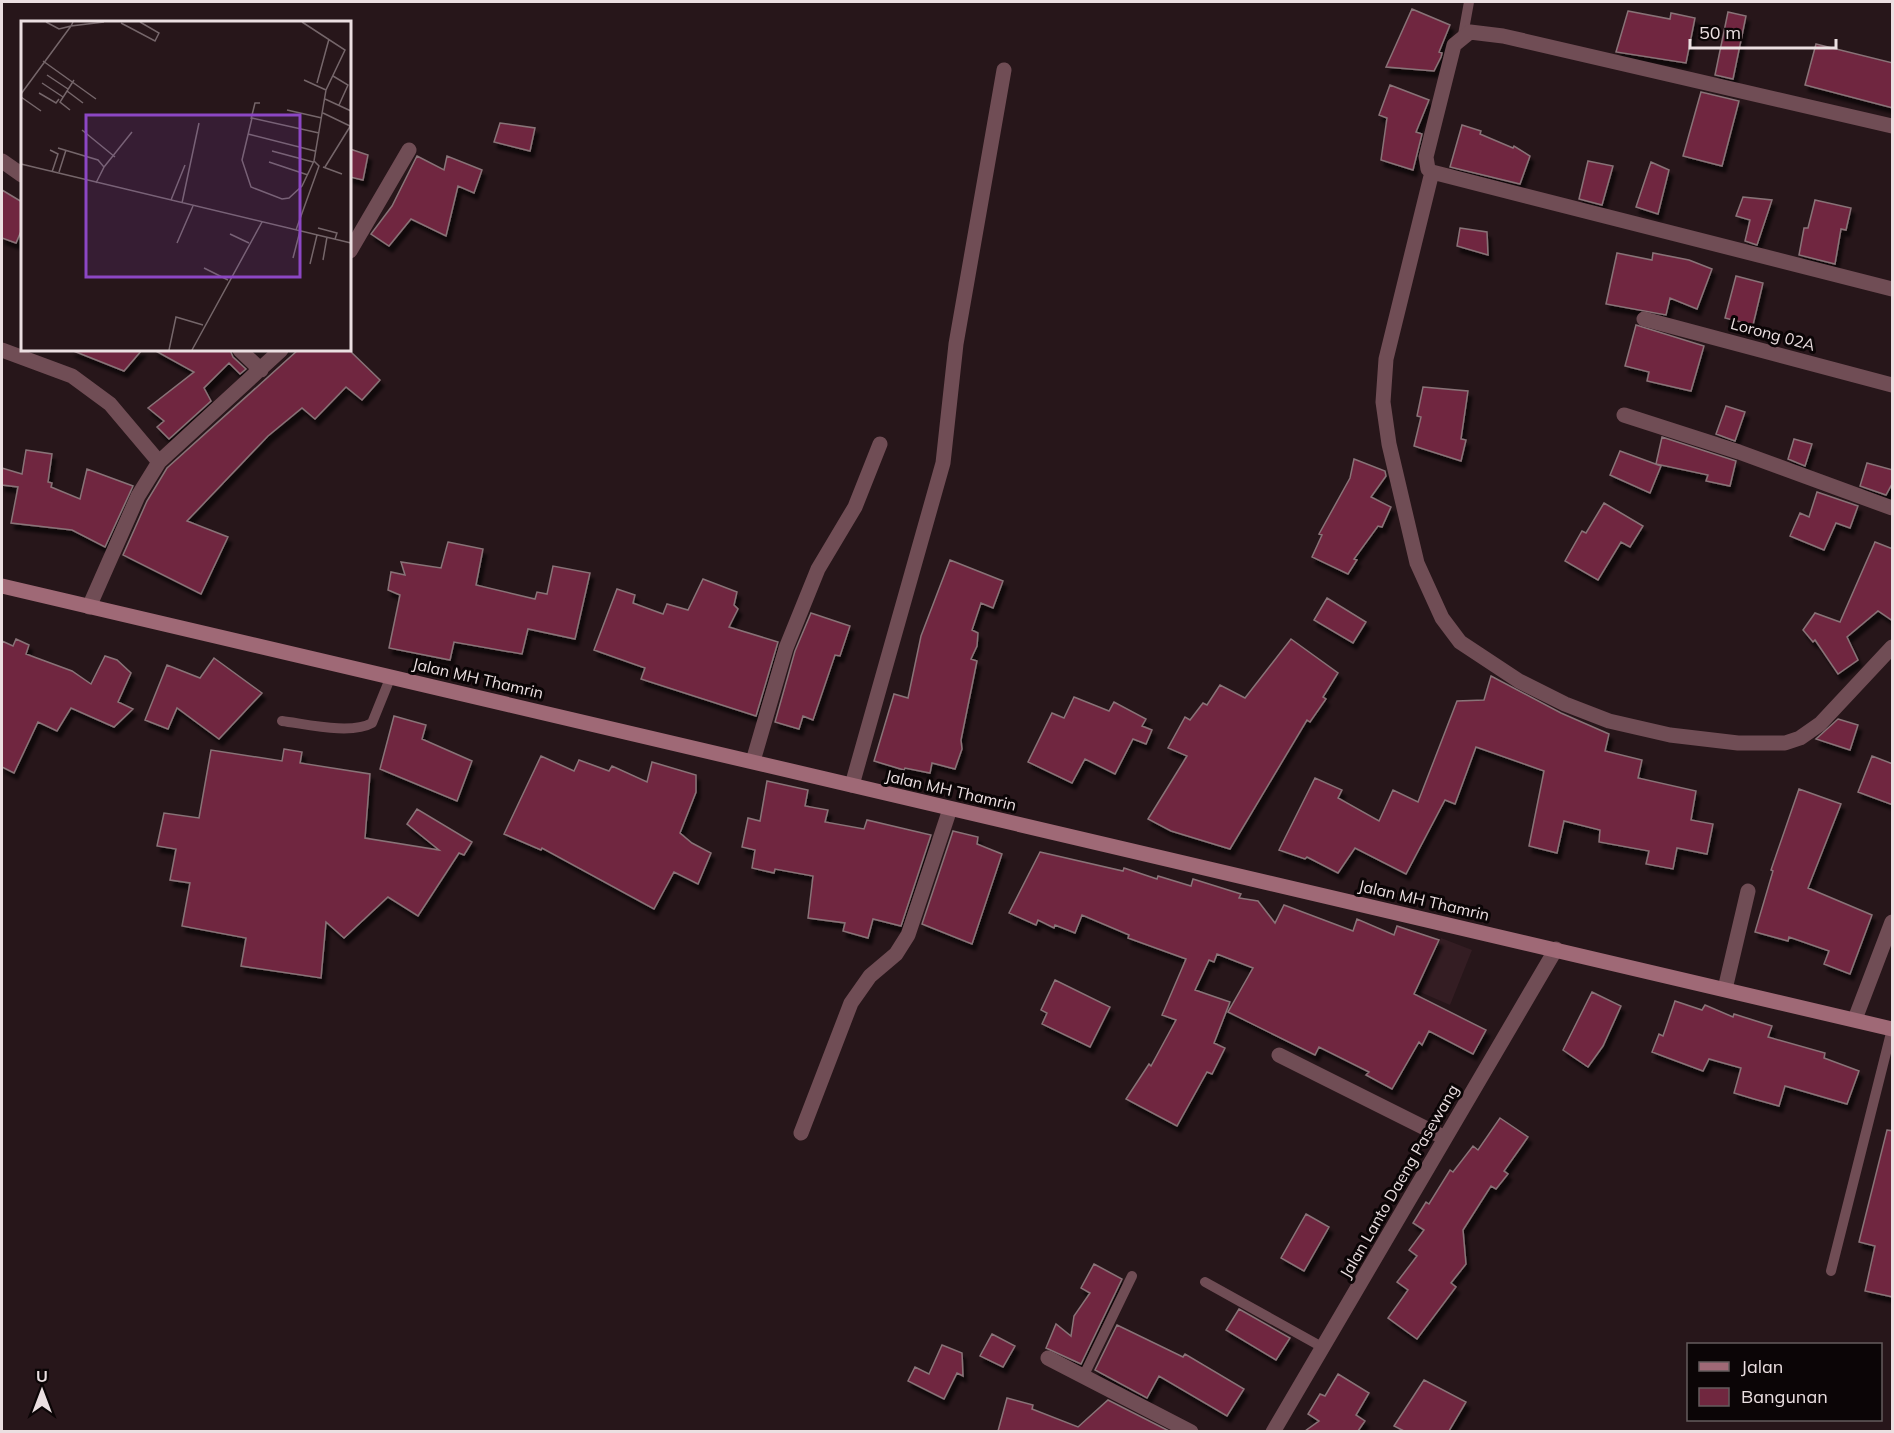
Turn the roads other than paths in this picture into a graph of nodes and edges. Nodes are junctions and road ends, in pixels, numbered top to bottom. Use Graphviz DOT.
graph roads {
  1 [pos="1469,2"];
  2 [pos="1463,35"];
  3 [pos="1004,70"];
  4 [pos="1893,126"];
  5 [pos="409,150"];
  6 [pos="2,161"];
  7 [pos="1432,172"];
  8 [pos="21,174"];
  9 [pos="351,249"];
  10 [pos="1893,289"];
  11 [pos="1644,319"];
  12 [pos="2,350"];
  13 [pos="241,351"];
  14 [pos="280,351"];
  15 [pos="261,370"];
  16 [pos="1893,385"];
  17 [pos="1624,415"];
  18 [pos="880,444"];
  19 [pos="159,462"];
  20 [pos="1893,508"];
  21 [pos="2,586"];
  22 [pos="89,607"];
  23 [pos="1893,647"];
  24 [pos="391,676"];
  25 [pos="282,720"];
  26 [pos="753,761"];
  27 [pos="852,785"];
  28 [pos="950,809"];
  29 [pos="1748,891"];
  30 [pos="1893,922"];
  31 [pos="1556,950"];
  32 [pos="1725,989"];
  33 [pos="1855,1019"];
  34 [pos="1892,1029"];
  35 [pos="1279,1055"];
  36 [pos="801,1132"];
  37 [pos="1445,1138"];
  38 [pos="1831,1271"];
  39 [pos="1132,1276"];
  40 [pos="1206,1282"];
  41 [pos="1322,1347"];
  42 [pos="1048,1358"];
  43 [pos="1083,1377"];
  44 [pos="1191,1431"];
  45 [pos="1273,1431"];
  1 -- 2 [label="lane"];
  2 -- 4 [label="street"];
  2 -- 7 [label="street"];
  3 -- 27 [label="street"];
  5 -- 9 [label="street"];
  6 -- 8 [label="street"];
  7 -- 10 [label="street"];
  7 -- 23 [label="street"];
  11 -- 16 [label="street, Lorong 02A"];
  12 -- 19 [label="street"];
  13 -- 15 [label="street"];
  14 -- 15 [label="street"];
  15 -- 19 [label="street"];
  17 -- 20 [label="street"];
  18 -- 26 [label="street"];
  19 -- 22 [label="street"];
  21 -- 22 [label="main road, Jalan MH Thamrin"];
  22 -- 24 [label="main road, Jalan MH Thamrin"];
  24 -- 25 [label="lane"];
  24 -- 26 [label="main road, Jalan MH Thamrin"];
  26 -- 27 [label="main road, Jalan MH Thamrin"];
  27 -- 28 [label="main road, Jalan MH Thamrin"];
  28 -- 31 [label="main road, Jalan MH Thamrin"];
  28 -- 36 [label="street"];
  29 -- 32 [label="street"];
  30 -- 33 [label="street"];
  31 -- 32 [label="main road, Jalan MH Thamrin"];
  31 -- 37 [label="street, Jalan Lanto Daeng Pasewang"];
  32 -- 33 [label="main road, Jalan MH Thamrin"];
  33 -- 34 [label="main road, Jalan MH Thamrin"];
  34 -- 38 [label="lane"];
  35 -- 37 [label="street"];
  37 -- 41 [label="street, Jalan Lanto Daeng Pasewang"];
  39 -- 43 [label="lane"];
  40 -- 41 [label="lane"];
  41 -- 45 [label="street, Jalan Lanto Daeng Pasewang"];
  42 -- 43 [label="street"];
  43 -- 44 [label="street"];
}
